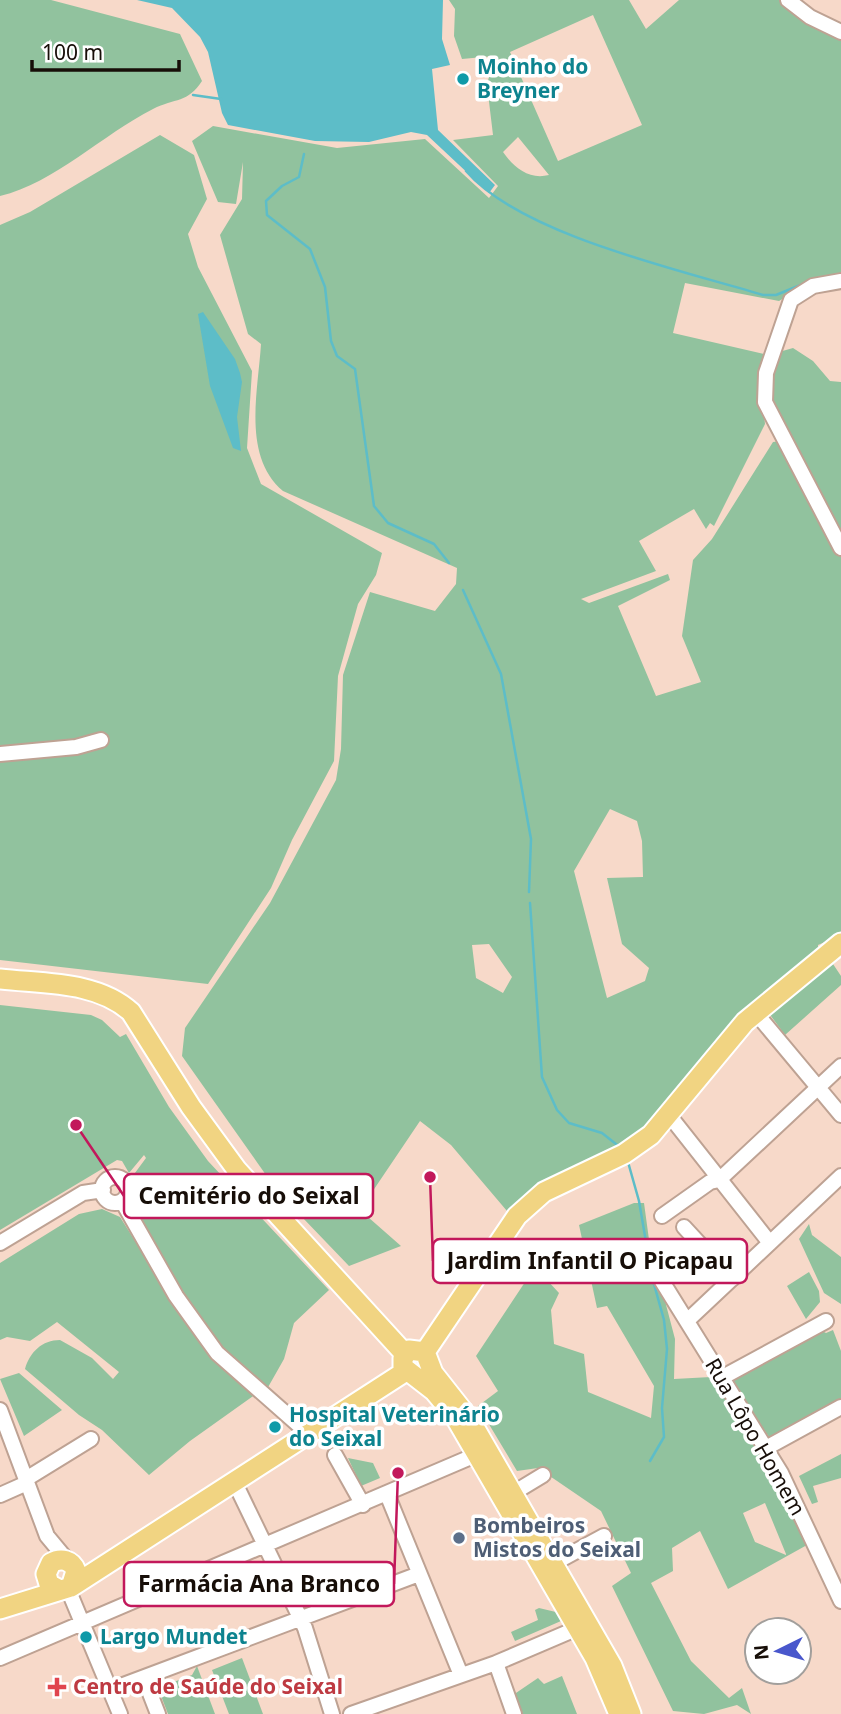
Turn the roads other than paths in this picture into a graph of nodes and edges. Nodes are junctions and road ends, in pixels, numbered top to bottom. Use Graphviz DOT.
graph roads {
  1 [pos="788,0"];
  2 [pos="841,32"];
  3 [pos="841,281"];
  4 [pos="841,548"];
  5 [pos="101,740"];
  6 [pos="0,754"];
  7 [pos="841,943"];
  8 [pos="0,979"];
  9 [pos="0,990"];
  10 [pos="755,1012"];
  11 [pos="841,1066"];
  12 [pos="819,1087"];
  13 [pos="669,1115"];
  14 [pos="841,1115"];
  15 [pos="841,1176"];
  16 [pos="719,1180"];
  17 [pos="103,1190"];
  18 [pos="122,1201"];
  19 [pos="662,1216"];
  20 [pos="684,1227"];
  21 [pos="0,1243"];
  22 [pos="771,1243"];
  23 [pos="660,1278"];
  24 [pos="732,1279"];
  25 [pos="345,1290"];
  26 [pos="687,1321"];
  27 [pos="826,1321"];
  28 [pos="416,1364"];
  29 [pos="723,1377"];
  30 [pos="841,1407"];
  31 [pos="0,1410"];
  32 [pos="313,1433"];
  33 [pos="90,1438"];
  34 [pos="766,1448"];
  35 [pos="482,1452"];
  36 [pos="335,1454"];
  37 [pos="543,1475"];
  38 [pos="26,1481"];
  39 [pos="235,1483"];
  40 [pos="387,1494"];
  41 [pos="0,1495"];
  42 [pos="507,1497"];
  43 [pos="363,1505"];
  44 [pos="47,1536"];
  45 [pos="604,1536"];
  46 [pos="265,1545"];
  47 [pos="119,1557"];
  48 [pos="68,1561"];
  49 [pos="548,1567"];
  50 [pos="46,1572"];
  51 [pos="419,1574"];
  52 [pos="66,1589"];
  53 [pos="0,1598"];
  54 [pos="841,1601"];
  55 [pos="0,1609"];
  56 [pos="301,1620"];
  57 [pos="82,1623"];
  58 [pos="582,1626"];
  59 [pos="0,1658"];
  60 [pos="496,1663"];
  61 [pos="461,1675"];
  62 [pos="144,1678"];
  63 [pos="110,1690"];
  64 [pos="120,1714"];
  65 [pos="158,1714"];
  66 [pos="332,1714"];
  67 [pos="351,1714"];
  68 [pos="514,1714"];
  69 [pos="620,1714"];
  70 [pos="631,1714"];
  1 -- 2 [label="street"];
  3 -- 4 [label="street"];
  5 -- 6 [label="street"];
  7 -- 10 [label="main road"];
  8 -- 25 [label="main road"];
  9 -- 25 [label="main road"];
  10 -- 12 [label="street"];
  10 -- 13 [label="main road"];
  11 -- 12 [label="street"];
  12 -- 14 [label="street"];
  12 -- 16 [label="street"];
  13 -- 16 [label="street"];
  13 -- 28 [label="main road"];
  15 -- 22 [label="street"];
  16 -- 19 [label="street"];
  16 -- 22 [label="street"];
  17 -- 18 [label="street"];
  17 -- 18 [label="street"];
  17 -- 21 [label="street"];
  18 -- 32 [label="street"];
  20 -- 24 [label="street"];
  22 -- 24 [label="street"];
  23 -- 26 [label="street, Rua Lôpo Homem"];
  24 -- 26 [label="street"];
  25 -- 28 [label="main road"];
  26 -- 29 [label="street, Rua Lôpo Homem"];
  27 -- 29 [label="street"];
  28 -- 32 [label="main road"];
  28 -- 35 [label="main road"];
  29 -- 34 [label="street, Rua Lôpo Homem"];
  30 -- 34 [label="street"];
  31 -- 38 [label="street"];
  32 -- 39 [label="main road"];
  33 -- 38 [label="street"];
  34 -- 54 [label="street, Rua Lôpo Homem"];
  35 -- 40 [label="street"];
  35 -- 42 [label="main road"];
  36 -- 43 [label="street"];
  37 -- 42 [label="street"];
  38 -- 41 [label="street"];
  38 -- 44 [label="street"];
  39 -- 46 [label="street"];
  39 -- 47 [label="main road"];
  40 -- 43 [label="street"];
  40 -- 51 [label="street"];
  42 -- 49 [label="main road"];
  43 -- 46 [label="street"];
  44 -- 48 [label="street"];
  44 -- 50 [label="street"];
  45 -- 49 [label="street"];
  46 -- 56 [label="street"];
  46 -- 57 [label="street"];
  47 -- 48 [label="main road"];
  47 -- 52 [label="main road"];
  48 -- 50 [label="main road"];
  48 -- 52 [label="main road"];
  49 -- 58 [label="main road"];
  50 -- 52 [label="main road"];
  50 -- 53 [label="main road"];
  51 -- 56 [label="street"];
  51 -- 61 [label="street"];
  52 -- 55 [label="main road"];
  52 -- 57 [label="street"];
  56 -- 62 [label="street"];
  56 -- 66 [label="street"];
  57 -- 59 [label="street"];
  57 -- 63 [label="street"];
  58 -- 60 [label="street"];
  58 -- 69 [label="main road"];
  58 -- 70 [label="main road"];
  60 -- 61 [label="street"];
  60 -- 68 [label="street"];
  61 -- 67 [label="street"];
  62 -- 63 [label="street"];
  62 -- 65 [label="street"];
  63 -- 64 [label="street"];
}
